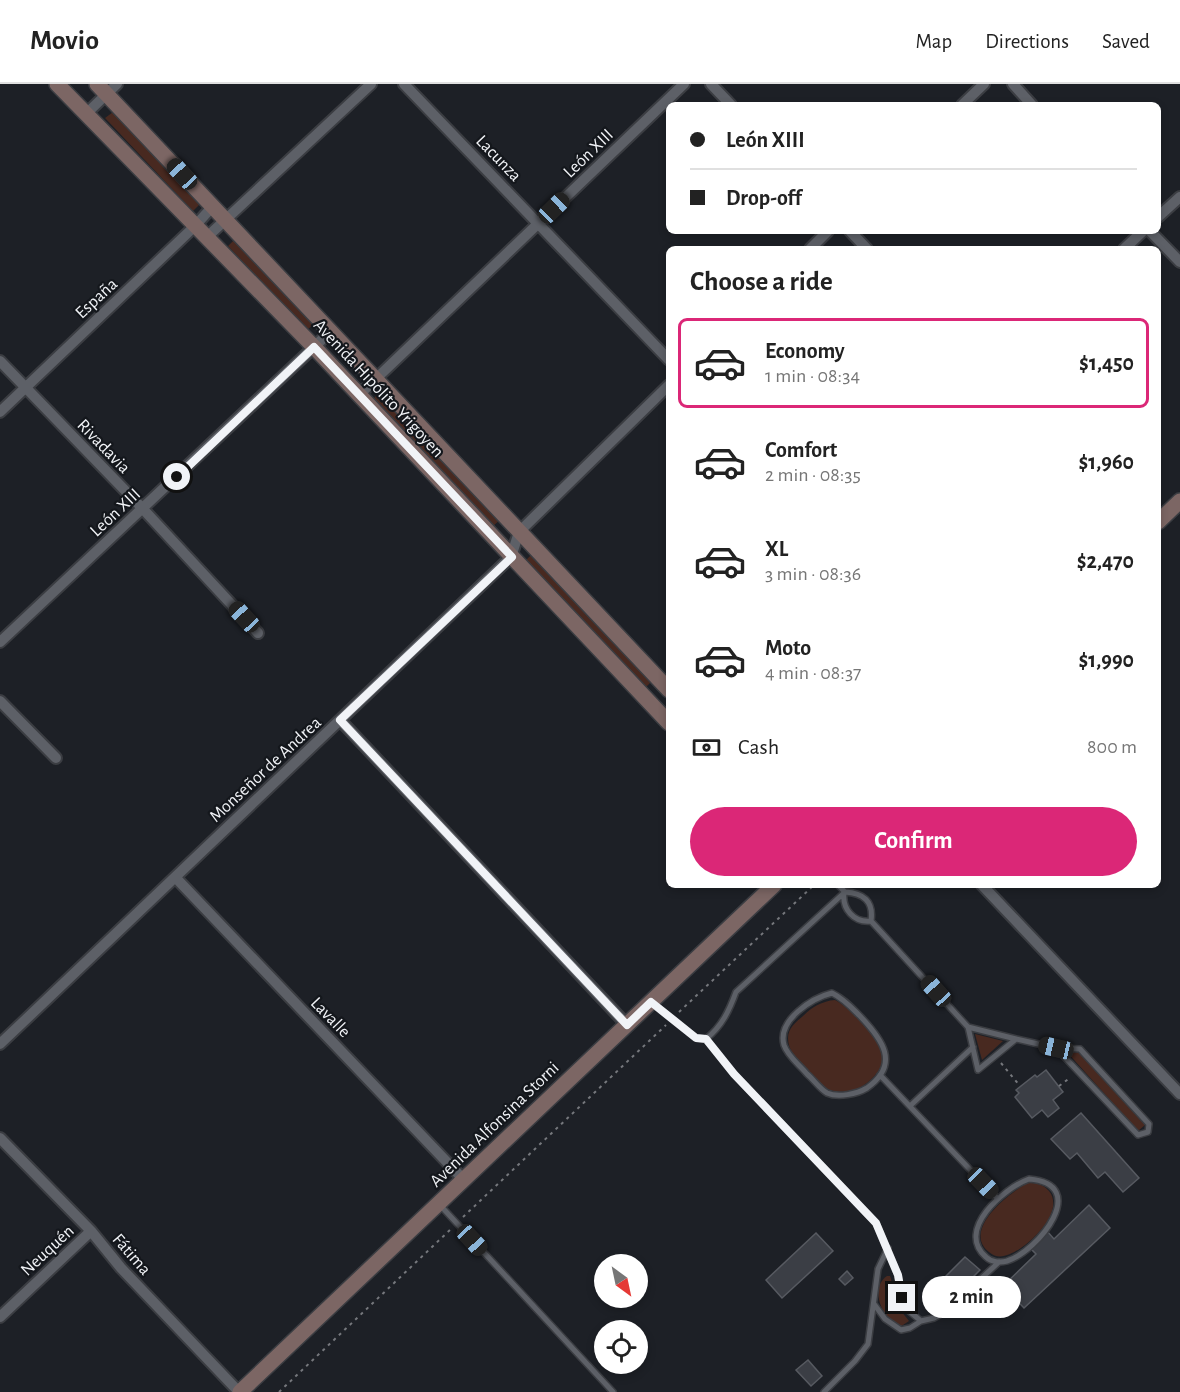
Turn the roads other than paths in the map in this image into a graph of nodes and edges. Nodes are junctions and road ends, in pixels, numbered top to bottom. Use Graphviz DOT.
graph roads {
  1 [pos="57,84"];
  2 [pos="371,84"];
  3 [pos="404,84"];
  4 [pos="684,84"];
  5 [pos="711,84"];
  6 [pos="984,84"];
  7 [pos="1013,84"];
  8 [pos="107,87"];
  9 [pos="728,102"];
  10 [pos="965,102"];
  11 [pos="1029,102"];
  12 [pos="86,114"];
  13 [pos="1180,197"];
  14 [pos="213,206"];
  15 [pos="1161,215"];
  16 [pos="226,220"];
  17 [pos="538,224"];
  18 [pos="195,226"];
  19 [pos="825,234"];
  20 [pos="853,234"];
  21 [pos="1140,234"];
  22 [pos="1153,234"];
  23 [pos="207,237"];
  24 [pos="813,246"];
  25 [pos="864,246"];
  26 [pos="1127,246"];
  27 [pos="1180,262"];
  28 [pos="331,331"];
  29 [pos="314,347"];
  30 [pos="666,357"];
  31 [pos="0,361"];
  32 [pos="376,379"];
  33 [pos="25,388"];
  34 [pos="666,388"];
  35 [pos="359,395"];
  36 [pos="0,412"];
  37 [pos="1180,501"];
  38 [pos="143,509"];
  39 [pos="1161,519"];
  40 [pos="519,532"];
  41 [pos="512,557"];
  42 [pos="258,633"];
  43 [pos="0,642"];
  44 [pos="666,684"];
  45 [pos="666,688"];
  46 [pos="0,701"];
  47 [pos="649,702"];
  48 [pos="340,720"];
  49 [pos="666,720"];
  50 [pos="56,758"];
  51 [pos="175,877"];
  52 [pos="771,888"];
  53 [pos="841,888"];
  54 [pos="985,888"];
  55 [pos="845,892"];
  56 [pos="871,921"];
  57 [pos="651,1002"];
  58 [pos="627,1025"];
  59 [pos="968,1027"];
  60 [pos="706,1039"];
  61 [pos="1016,1039"];
  62 [pos="0,1044"];
  63 [pos="973,1047"];
  64 [pos="1056,1048"];
  65 [pos="880,1075"];
  66 [pos="1180,1094"];
  67 [pos="910,1106"];
  68 [pos="0,1138"];
  69 [pos="464,1180"];
  70 [pos="998,1199"];
  71 [pos="439,1204"];
  72 [pos="91,1231"];
  73 [pos="888,1248"];
  74 [pos="999,1262"];
  75 [pos="873,1303"];
  76 [pos="0,1317"];
  77 [pos="921,1320"];
  78 [pos="240,1392"];
  79 [pos="613,1392"];
  80 [pos="824,1392"];
  1 -- 12 [label="main road, Avenida Hipólito Yrigoyen"];
  2 -- 16 [label="street"];
  3 -- 17 [label="street, Lacunza"];
  4 -- 17 [label="street, León XIII"];
  5 -- 9 [label="street"];
  6 -- 10 [label="street"];
  7 -- 11 [label="street"];
  8 -- 12 [label="street"];
  8 -- 14 [label="main road, Avenida Hipólito Yrigoyen"];
  12 -- 18 [label="main road, Avenida Hipólito Yrigoyen"];
  13 -- 15 [label="street"];
  14 -- 16 [label="main road, Avenida Hipólito Yrigoyen"];
  14 -- 18 [label="street, España"];
  16 -- 23 [label="street"];
  16 -- 28 [label="main road, Avenida Hipólito Yrigoyen"];
  17 -- 30 [label="street, Lacunza"];
  17 -- 32 [label="street, León XIII"];
  18 -- 23 [label="main road, Avenida Hipólito Yrigoyen"];
  18 -- 33 [label="street, España"];
  19 -- 24 [label="street"];
  20 -- 25 [label="street"];
  21 -- 26 [label="street"];
  22 -- 27 [label="street"];
  23 -- 29 [label="main road, Avenida Hipólito Yrigoyen"];
  28 -- 29 [label="street, León XIII"];
  28 -- 32 [label="main road, Avenida Hipólito Yrigoyen"];
  29 -- 35 [label="main road, Avenida Hipólito Yrigoyen"];
  29 -- 38 [label="street, León XIII"];
  31 -- 33 [label="street, Rivadavia"];
  32 -- 35 [label="street, León XIII"];
  32 -- 40 [label="main road, Avenida Hipólito Yrigoyen"];
  33 -- 36 [label="street, España"];
  33 -- 38 [label="street, Rivadavia"];
  34 -- 40 [label="street"];
  35 -- 41 [label="main road, Avenida Hipólito Yrigoyen"];
  37 -- 39 [label="main road"];
  38 -- 42 [label="street, Rivadavia"];
  38 -- 43 [label="street, León XIII"];
  40 -- 41 [label="street"];
  40 -- 44 [label="main road, Avenida Hipólito Yrigoyen"];
  41 -- 47 [label="main road, Avenida Hipólito Yrigoyen"];
  41 -- 48 [label="street, Monseñor de Andrea"];
  45 -- 47 [label="street"];
  46 -- 50 [label="street"];
  47 -- 49 [label="main road, Avenida Hipólito Yrigoyen"];
  48 -- 51 [label="street, Monseñor de Andrea"];
  48 -- 58 [label="street"];
  51 -- 62 [label="street, Monseñor de Andrea"];
  51 -- 69 [label="street, Lavalle"];
  52 -- 57 [label="main road, Avenida Alfonsina Storni"];
  53 -- 55 [label="lane"];
  54 -- 66 [label="street"];
  55 -- 56 [label="lane"];
  55 -- 56 [label="lane"];
  55 -- 60 [label="lane"];
  56 -- 59 [label="lane"];
  57 -- 58 [label="main road, Avenida Alfonsina Storni"];
  57 -- 60 [label="lane"];
  58 -- 69 [label="main road, Avenida Alfonsina Storni"];
  59 -- 61 [label="lane"];
  59 -- 63 [label="lane"];
  60 -- 73 [label="lane"];
  61 -- 63 [label="lane"];
  61 -- 64 [label="lane"];
  63 -- 67 [label="lane"];
  64 -- 64 [label="lane"];
  65 -- 65 [label="lane"];
  65 -- 67 [label="lane"];
  67 -- 70 [label="lane"];
  68 -- 72 [label="street, Fátima"];
  69 -- 71 [label="main road, Avenida Alfonsina Storni"];
  70 -- 74 [label="lane"];
  70 -- 74 [label="lane"];
  71 -- 78 [label="main road, Avenida Alfonsina Storni"];
  71 -- 79 [label="lane"];
  72 -- 76 [label="street, Neuquén"];
  72 -- 78 [label="street, Fátima"];
  73 -- 75 [label="lane"];
  73 -- 77 [label="lane"];
  74 -- 77 [label="lane"];
  75 -- 77 [label="lane"];
  75 -- 80 [label="lane"];
}
